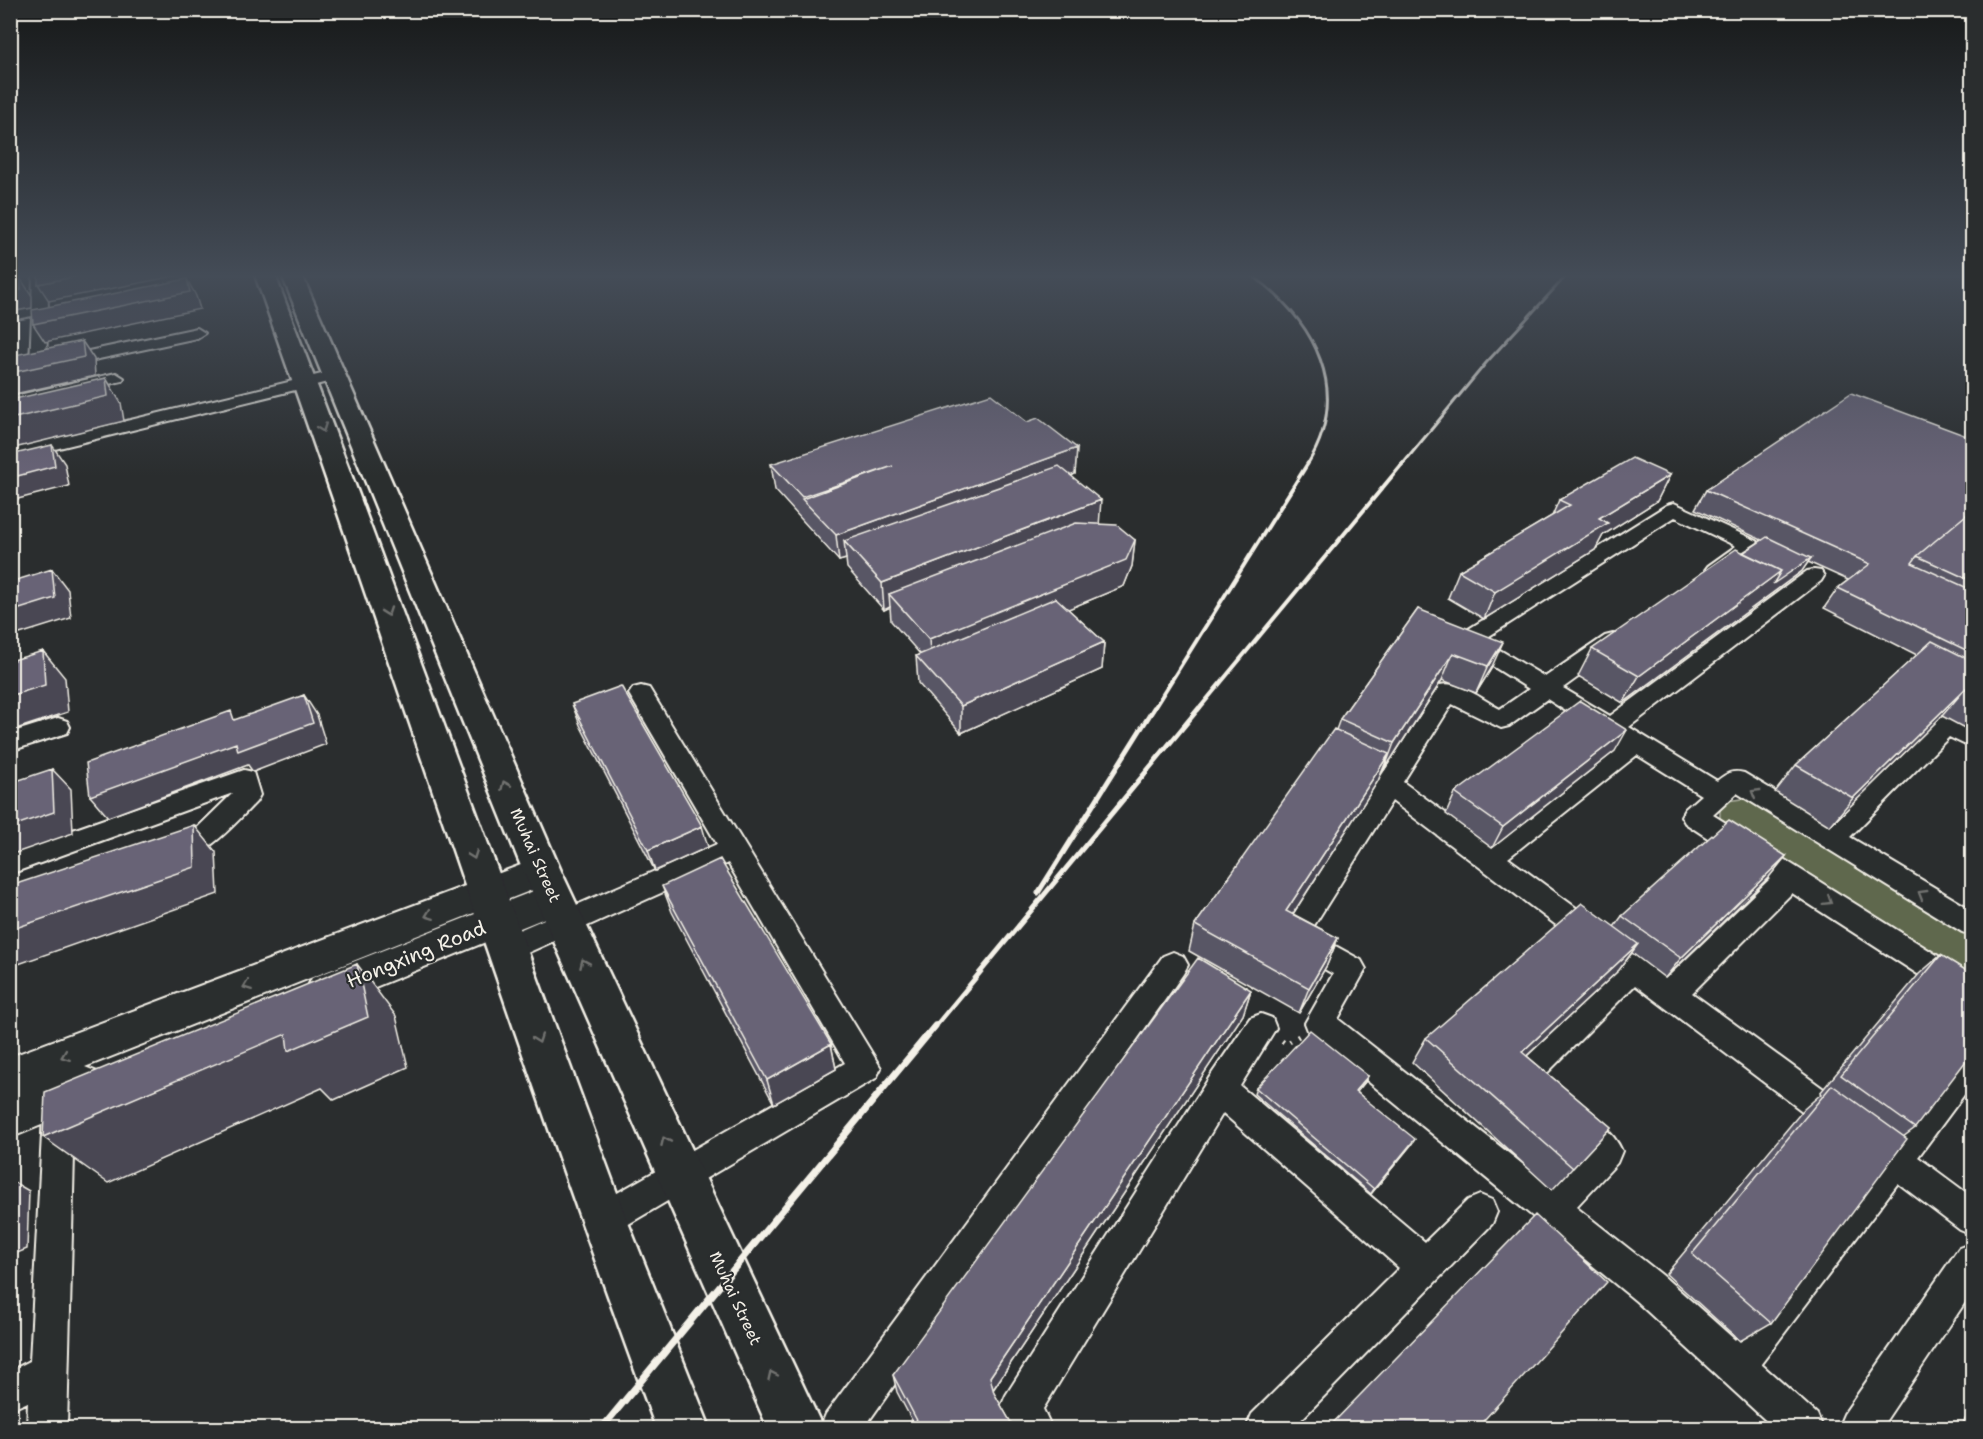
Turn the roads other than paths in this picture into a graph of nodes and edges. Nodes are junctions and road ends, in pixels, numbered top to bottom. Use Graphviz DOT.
graph roads {
  1 [pos="37,342"];
  2 [pos="155,342"];
  3 [pos="301,342"];
  4 [pos="310,342"];
  5 [pos="38,368"];
  6 [pos="10,374"];
  7 [pos="116,378"];
  8 [pos="320,380"];
  9 [pos="10,402"];
  10 [pos="10,455"];
  11 [pos="1814,576"];
  12 [pos="1701,579"];
  13 [pos="1633,627"];
  14 [pos="1545,688"];
  15 [pos="641,694"];
  16 [pos="58,727"];
  17 [pos="1611,728"];
  18 [pos="1972,739"];
  19 [pos="10,742"];
  20 [pos="1636,743"];
  21 [pos="1389,785"];
  22 [pos="1719,794"];
  23 [pos="1831,838"];
  24 [pos="733,849"];
  25 [pos="146,859"];
  26 [pos="1488,859"];
  27 [pos="10,863"];
  28 [pos="1790,877"];
  29 [pos="554,897"];
  30 [pos="496,921"];
  31 [pos="1972,924"];
  32 [pos="1173,965"];
  33 [pos="1634,967"];
  34 [pos="1972,993"];
  35 [pos="1671,994"];
  36 [pos="1261,1028"];
  37 [pos="191,1045"];
  38 [pos="1972,1059"];
  39 [pos="114,1076"];
  40 [pos="10,1077"];
  41 [pos="1220,1089"];
  42 [pos="60,1097"];
  43 [pos="10,1117"];
  44 [pos="1894,1161"];
  45 [pos="680,1174"];
  46 [pos="1550,1209"];
  47 [pos="1480,1212"];
  48 [pos="1972,1218"];
  49 [pos="603,1220"];
  50 [pos="1972,1261"];
  51 [pos="1426,1267"];
  52 [pos="1750,1348"];
  53 [pos="50,1372"];
  54 [pos="10,1391"];
  55 [pos="47,1428"];
  56 [pos="683,1428"];
  57 [pos="796,1428"];
  58 [pos="840,1428"];
  59 [pos="1032,1428"];
  60 [pos="1266,1428"];
  61 [pos="1803,1428"];
  62 [pos="1858,1428"];
  1 -- 5 [label="street"];
  2 -- 5 [label="street"];
  3 -- 8 [label="main road, Muhai Street"];
  4 -- 8 [label="main road, Muhai Street"];
  5 -- 6 [label="street"];
  7 -- 9 [label="street"];
  8 -- 10 [label="street"];
  29 -- 8 [label="main road, Muhai Street, one-way"];
  8 -- 30 [label="main road, Muhai Street, one-way"];
  11 -- 17 [label="street"];
  12 -- 14 [label="street"];
  13 -- 14 [label="street"];
  14 -- 17 [label="street"];
  14 -- 21 [label="street"];
  15 -- 24 [label="street"];
  16 -- 19 [label="street"];
  17 -- 20 [label="street"];
  18 -- 23 [label="street"];
  20 -- 22 [label="street"];
  20 -- 26 [label="street"];
  21 -- 26 [label="street"];
  21 -- 46 [label="street"];
  23 -- 22 [label="street, one-way"];
  22 -- 28 [label="street"];
  31 -- 23 [label="street, one-way"];
  24 -- 29 [label="street"];
  24 -- 45 [label="street"];
  25 -- 27 [label="street"];
  26 -- 33 [label="street"];
  28 -- 34 [label="street, one-way"];
  28 -- 35 [label="street"];
  29 -- 30 [label="street, Hongxing Road"];
  45 -- 29 [label="main road, Muhai Street, one-way"];
  30 -- 37 [label="street, Hongxing Road"];
  30 -- 40 [label="street, Hongxing Road, one-way"];
  30 -- 49 [label="main road, Muhai Street, one-way"];
  32 -- 58 [label="street"];
  33 -- 35 [label="street"];
  33 -- 46 [label="street"];
  35 -- 44 [label="street"];
  36 -- 41 [label="street"];
  38 -- 44 [label="street"];
  39 -- 42 [label="street"];
  41 -- 51 [label="street"];
  41 -- 59 [label="street"];
  42 -- 43 [label="street"];
  42 -- 53 [label="street"];
  44 -- 48 [label="street"];
  44 -- 52 [label="street"];
  45 -- 49 [label="street"];
  57 -- 45 [label="main road, Muhai Street, one-way"];
  46 -- 61 [label="street"];
  47 -- 51 [label="street"];
  49 -- 56 [label="main road, Muhai Street"];
  50 -- 62 [label="street"];
  51 -- 60 [label="street"];
  53 -- 54 [label="street"];
  53 -- 55 [label="street"];
}
